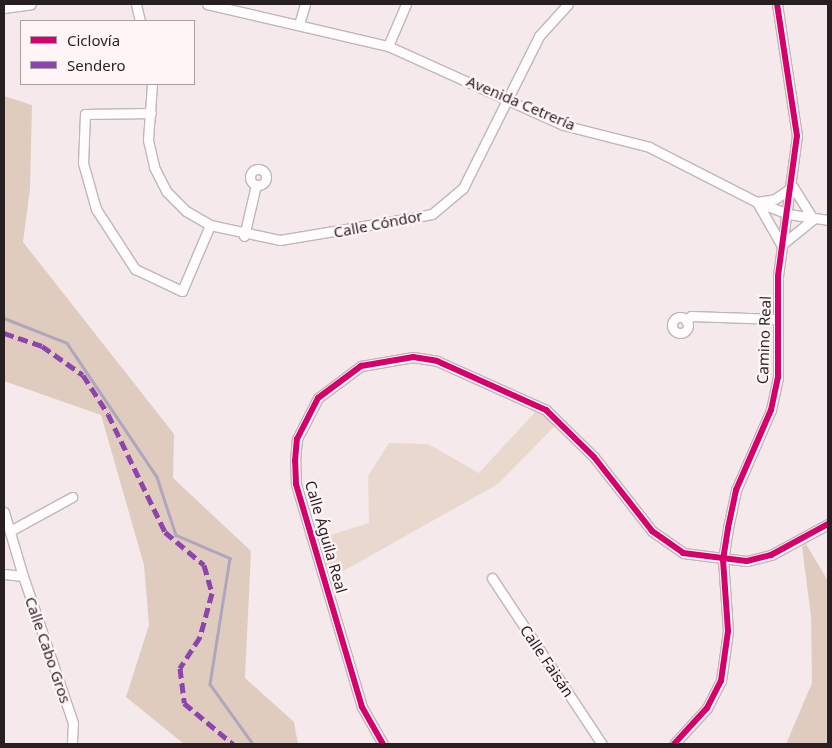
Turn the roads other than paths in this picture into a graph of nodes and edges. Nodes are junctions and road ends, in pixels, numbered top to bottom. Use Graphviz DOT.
graph roads {
  1 [pos="31,4"];
  2 [pos="136,4"];
  3 [pos="207,4"];
  4 [pos="305,4"];
  5 [pos="406,4"];
  6 [pos="568,4"];
  7 [pos="777,4"];
  8 [pos="4,8"];
  9 [pos="140,20"];
  10 [pos="299,24"];
  11 [pos="388,46"];
  12 [pos="152,85"];
  13 [pos="507,100"];
  14 [pos="151,113"];
  15 [pos="256,185"];
  16 [pos="793,186"];
  17 [pos="758,202"];
  18 [pos="788,214"];
  19 [pos="813,219"];
  20 [pos="828,220"];
  21 [pos="210,225"];
  22 [pos="244,236"];
  23 [pos="782,246"];
  24 [pos="777,319"];
  25 [pos="686,320"];
  26 [pos="72,497"];
  27 [pos="4,512"];
  28 [pos="828,524"];
  29 [pos="10,531"];
  30 [pos="724,560"];
  31 [pos="4,574"];
  32 [pos="23,576"];
  33 [pos="492,578"];
  34 [pos="72,744"];
  35 [pos="383,744"];
  36 [pos="602,744"];
  37 [pos="674,744"];
  1 -- 8 [label="street"];
  2 -- 9 [label="street"];
  3 -- 10 [label="street, Avenida Cetrería"];
  4 -- 10 [label="street"];
  5 -- 11 [label="street"];
  6 -- 13 [label="street, Calle Cóndor"];
  7 -- 16 [label="street, Camino Real"];
  10 -- 11 [label="street, Avenida Cetrería"];
  11 -- 13 [label="street, Avenida Cetrería"];
  12 -- 14 [label="street, Calle Cóndor"];
  13 -- 17 [label="street, Avenida Cetrería"];
  13 -- 22 [label="street, Calle Cóndor"];
  14 -- 21 [label="street, Calle Cóndor"];
  14 -- 21 [label="street"];
  15 -- 22 [label="street"];
  16 -- 17 [label="street"];
  16 -- 18 [label="street, Camino Real"];
  16 -- 19 [label="street"];
  17 -- 18 [label="street, Avenida Cetrería"];
  17 -- 23 [label="street"];
  18 -- 19 [label="street, Avenida Cetrería"];
  18 -- 23 [label="street, Camino Real"];
  19 -- 20 [label="street, Avenida Cetrería"];
  19 -- 23 [label="street"];
  21 -- 22 [label="street, Calle Cóndor"];
  23 -- 24 [label="street, Camino Real"];
  24 -- 25 [label="street, Camino Real"];
  24 -- 30 [label="street, Camino Real"];
  26 -- 29 [label="street"];
  27 -- 29 [label="street, Calle Cabo Gros"];
  28 -- 30 [label="street, Calle Águila Real"];
  29 -- 32 [label="street, Calle Cabo Gros"];
  30 -- 35 [label="street, Calle Águila Real"];
  30 -- 37 [label="street, Camino Real"];
  31 -- 32 [label="street"];
  32 -- 34 [label="street, Calle Cabo Gros"];
  33 -- 36 [label="street, Calle Faisán"];
}
